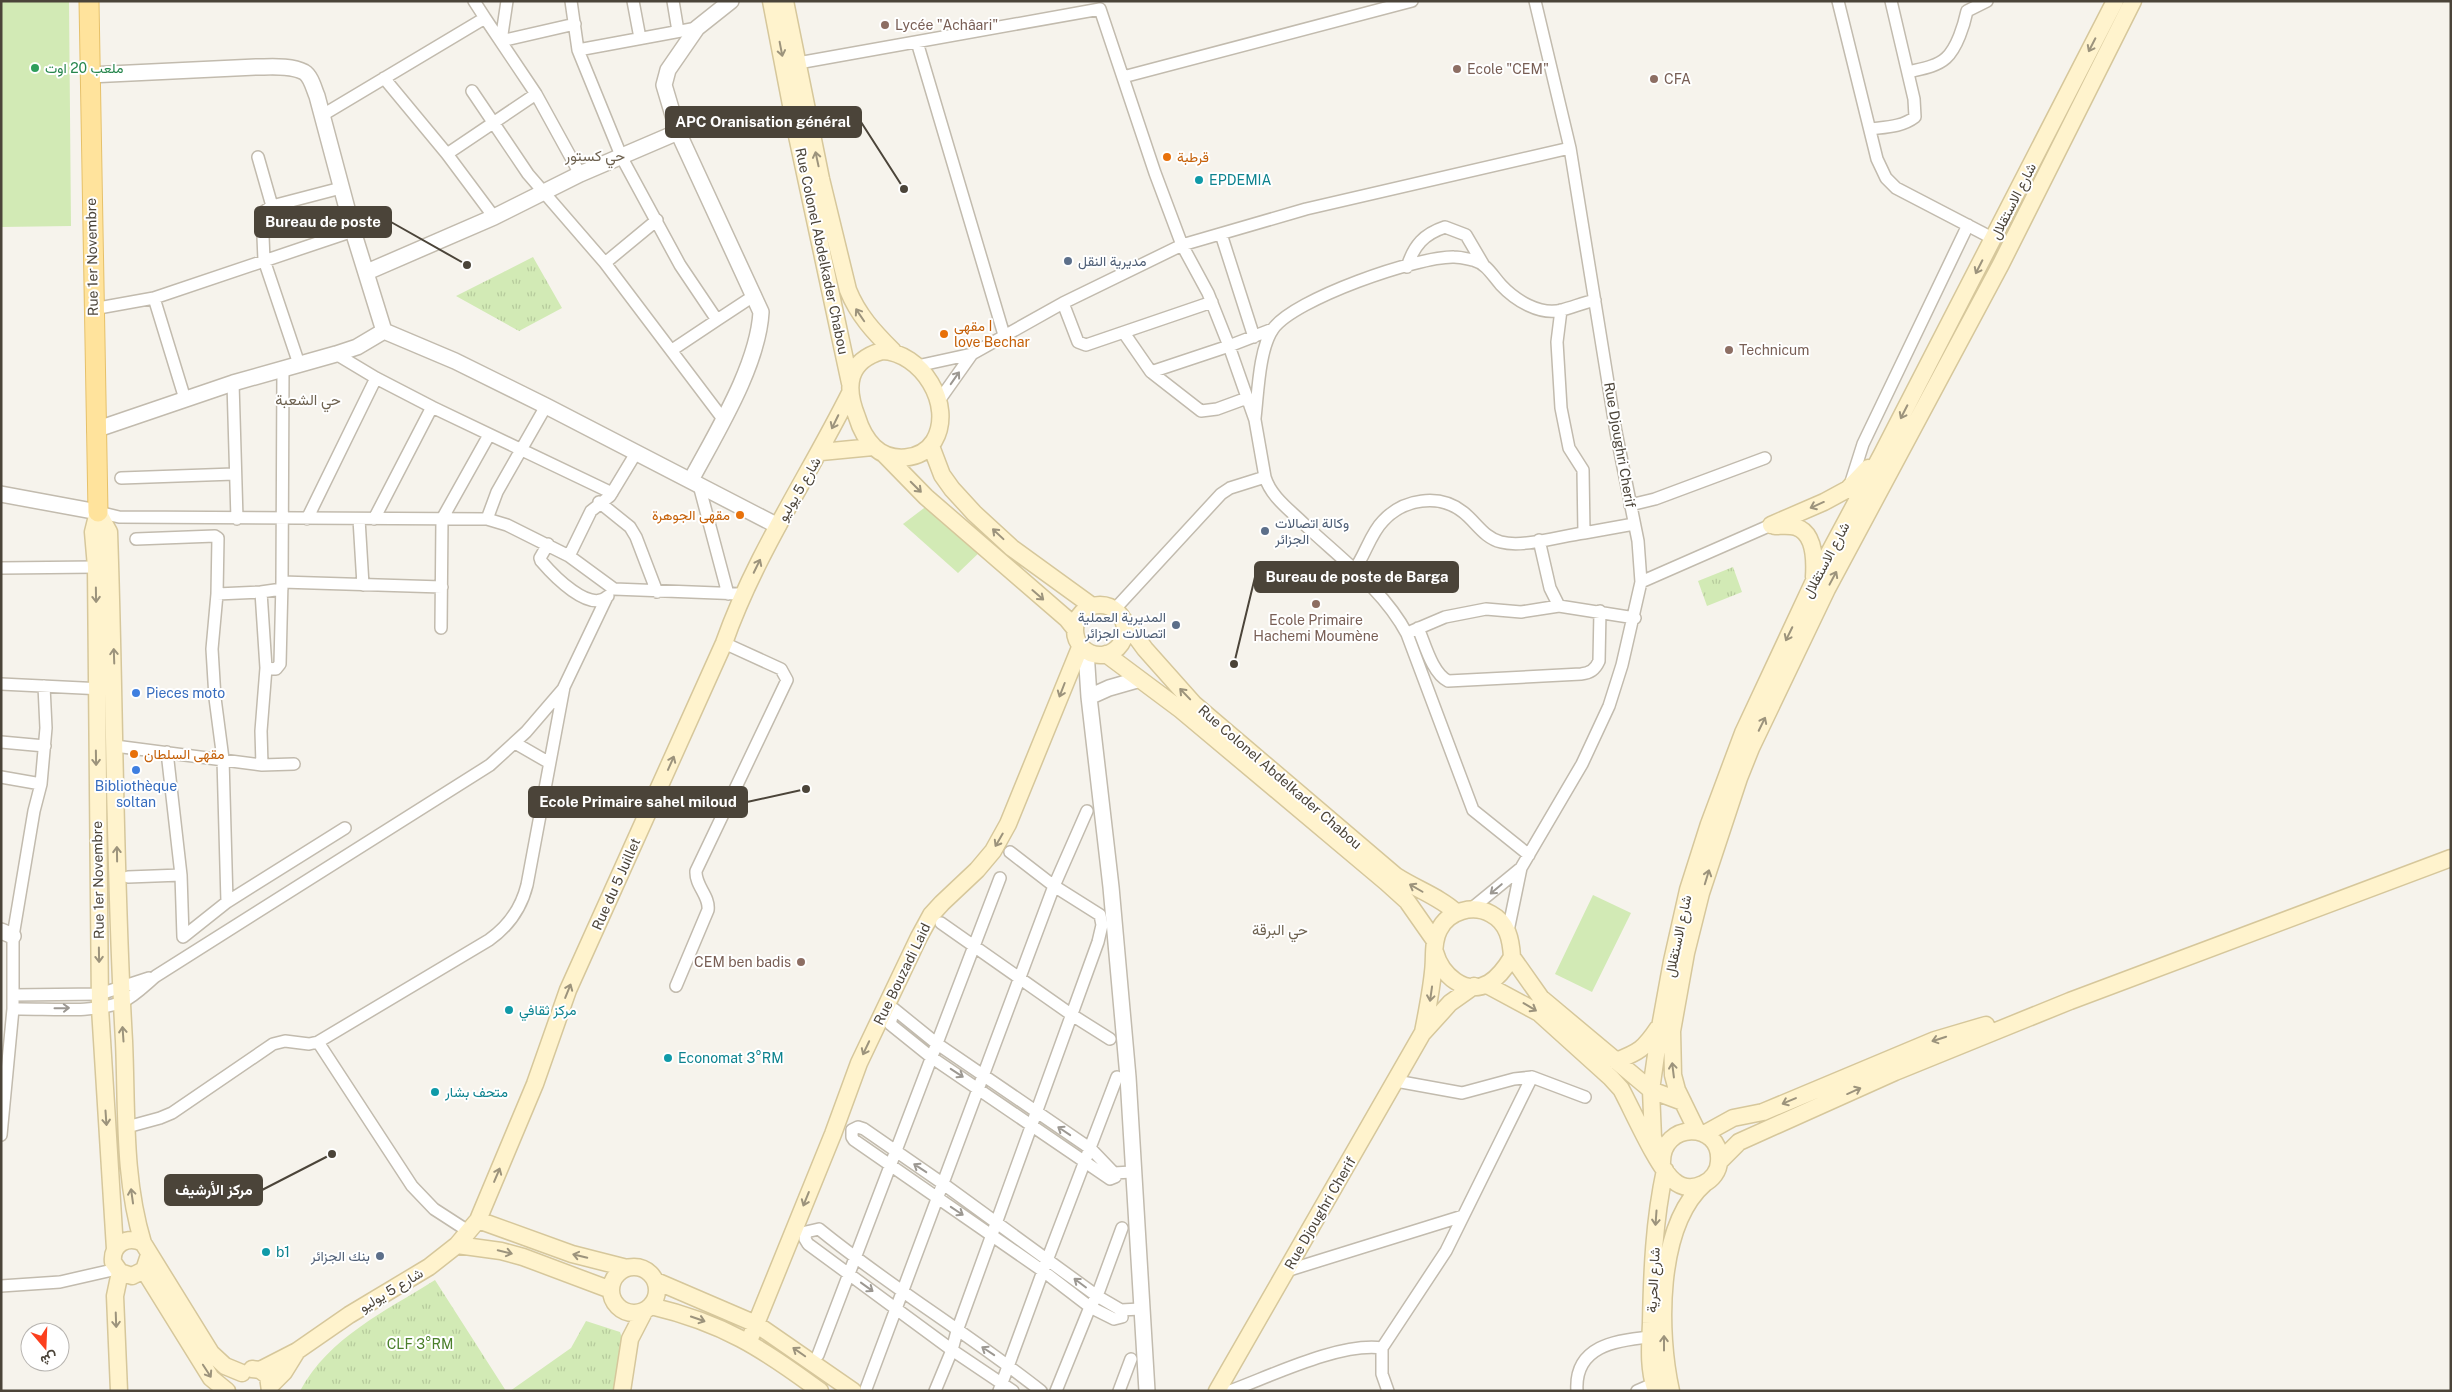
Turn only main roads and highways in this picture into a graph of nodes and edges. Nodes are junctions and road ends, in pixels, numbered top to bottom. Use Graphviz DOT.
graph roads {
  1 [pos="88,1"];
  2 [pos="771,1"];
  3 [pos="785,1"];
  4 [pos="2114,1"];
  5 [pos="2132,1"];
  6 [pos="892,351"];
  7 [pos="850,388"];
  8 [pos="931,446"];
  9 [pos="878,450"];
  10 [pos="821,452"];
  11 [pos="1882,454"];
  12 [pos="98,512"];
  13 [pos="778,526"];
  14 [pos="1814,581"];
  15 [pos="1092,606"];
  16 [pos="1118,614"];
  17 [pos="1075,629"];
  18 [pos="1084,648"];
  19 [pos="1106,654"];
  20 [pos="2451,858"];
  21 [pos="1464,911"];
  22 [pos="1435,947"];
  23 [pos="1512,957"];
  24 [pos="1480,985"];
  25 [pos="2070,1001"];
  26 [pos="1660,1027"];
  27 [pos="1422,1034"];
  28 [pos="1616,1061"];
  29 [pos="1651,1090"];
  30 [pos="1683,1102"];
  31 [pos="1701,1132"];
  32 [pos="1719,1162"];
  33 [pos="1663,1164"];
  34 [pos="1705,1184"];
  35 [pos="473,1225"];
  36 [pos="457,1245"];
  37 [pos="115,1249"];
  38 [pos="145,1256"];
  39 [pos="627,1268"];
  40 [pos="119,1271"];
  41 [pos="656,1281"];
  42 [pos="611,1290"];
  43 [pos="648,1308"];
  44 [pos="622,1309"];
  45 [pos="756,1324"];
  46 [pos="630,1339"];
  47 [pos="749,1341"];
  48 [pos="297,1351"];
  49 [pos="260,1370"];
  50 [pos="242,1374"];
  51 [pos="1655,1387"];
  52 [pos="271,1388"];
  53 [pos="859,1390"];
  54 [pos="119,1391"];
  55 [pos="227,1391"];
  56 [pos="237,1391"];
  57 [pos="622,1391"];
  58 [pos="820,1391"];
  59 [pos="1217,1391"];
  60 [pos="1671,1391"];
  1 -- 12 [label="main road, Rue 1er Novembre"];
  2 -- 7 [label="main road, Rue Colonel Abdelkader Chabou, one-way"];
  6 -- 3 [label="main road, Rue Colonel Abdelkader Chabou, one-way"];
  4 -- 11 [label="main road, شارع الاستقلال, one-way"];
  30 -- 5 [label="main road, شارع الاستقلال, one-way"];
  6 -- 7 [label="main road"];
  6 -- 8 [label="main road"];
  7 -- 9 [label="main road"];
  7 -- 10 [label="main road, شارع 5 يوليو, one-way"];
  8 -- 9 [label="main road"];
  15 -- 8 [label="main road, one-way"];
  9 -- 10 [label="main road, شارع 5 يوليو"];
  9 -- 17 [label="main road, one-way"];
  10 -- 13 [label="main road, شارع 5 يوليو"];
  11 -- 14 [label="main road, شارع الاستقلال"];
  11 -- 14 [label="main road, one-way"];
  12 -- 37 [label="main road, Rue 1er Novembre, one-way"];
  38 -- 12 [label="main road, Rue 1er Novembre, one-way"];
  35 -- 13 [label="main road, Rue du 5 Juillet, one-way"];
  14 -- 26 [label="main road, شارع الاستقلال, one-way"];
  15 -- 16 [label="main road"];
  15 -- 17 [label="main road"];
  16 -- 19 [label="main road"];
  21 -- 16 [label="main road, Rue Colonel Abdelkader Chabou, one-way"];
  17 -- 18 [label="main road"];
  18 -- 19 [label="main road"];
  18 -- 45 [label="main road, Rue Bouzadi Laid, one-way"];
  19 -- 22 [label="main road, Rue Colonel Abdelkader Chabou"];
  20 -- 25 [label="main road"];
  21 -- 22 [label="main road"];
  21 -- 23 [label="main road"];
  22 -- 24 [label="main road"];
  22 -- 27 [label="main road, one-way"];
  23 -- 24 [label="main road"];
  23 -- 28 [label="main road"];
  24 -- 27 [label="main road"];
  24 -- 33 [label="main road, one-way"];
  25 -- 31 [label="main road, one-way"];
  32 -- 25 [label="main road, one-way"];
  26 -- 28 [label="main road"];
  26 -- 29 [label="main road, شارع الاستقلال"];
  27 -- 59 [label="main road, Rue Djoughri Cherif"];
  28 -- 29 [label="main road"];
  29 -- 30 [label="main road"];
  29 -- 33 [label="main road, شارع الاستقلال"];
  30 -- 31 [label="main road, شارع الاستقلال"];
  31 -- 32 [label="main road"];
  31 -- 33 [label="main road"];
  32 -- 34 [label="main road"];
  33 -- 34 [label="main road"];
  33 -- 51 [label="main road, شارع الحرية, one-way"];
  60 -- 34 [label="main road, شارع الحرية, one-way"];
  35 -- 36 [label="main road, شارع 5 يوليو"];
  39 -- 35 [label="main road, one-way"];
  36 -- 42 [label="main road, one-way"];
  36 -- 48 [label="main road, شارع 5 يوليو"];
  37 -- 38 [label="main road"];
  37 -- 40 [label="main road"];
  38 -- 40 [label="main road"];
  38 -- 50 [label="main road"];
  38 -- 55 [label="main road, one-way"];
  39 -- 41 [label="main road"];
  39 -- 42 [label="main road"];
  40 -- 54 [label="main road, one-way"];
  41 -- 43 [label="main road"];
  41 -- 45 [label="main road"];
  42 -- 44 [label="main road"];
  43 -- 44 [label="main road"];
  43 -- 46 [label="main road"];
  43 -- 47 [label="main road, one-way"];
  44 -- 46 [label="main road"];
  45 -- 47 [label="main road, Rue Bouzadi Laid"];
  53 -- 45 [label="main road, one-way"];
  46 -- 57 [label="main road"];
  47 -- 58 [label="main road"];
  48 -- 49 [label="main road, شارع 5 يوليو"];
  48 -- 52 [label="main road, شارع 5 يوليو"];
  49 -- 50 [label="main road, شارع 5 يوليو"];
  49 -- 52 [label="main road"];
  50 -- 56 [label="main road"];
}
